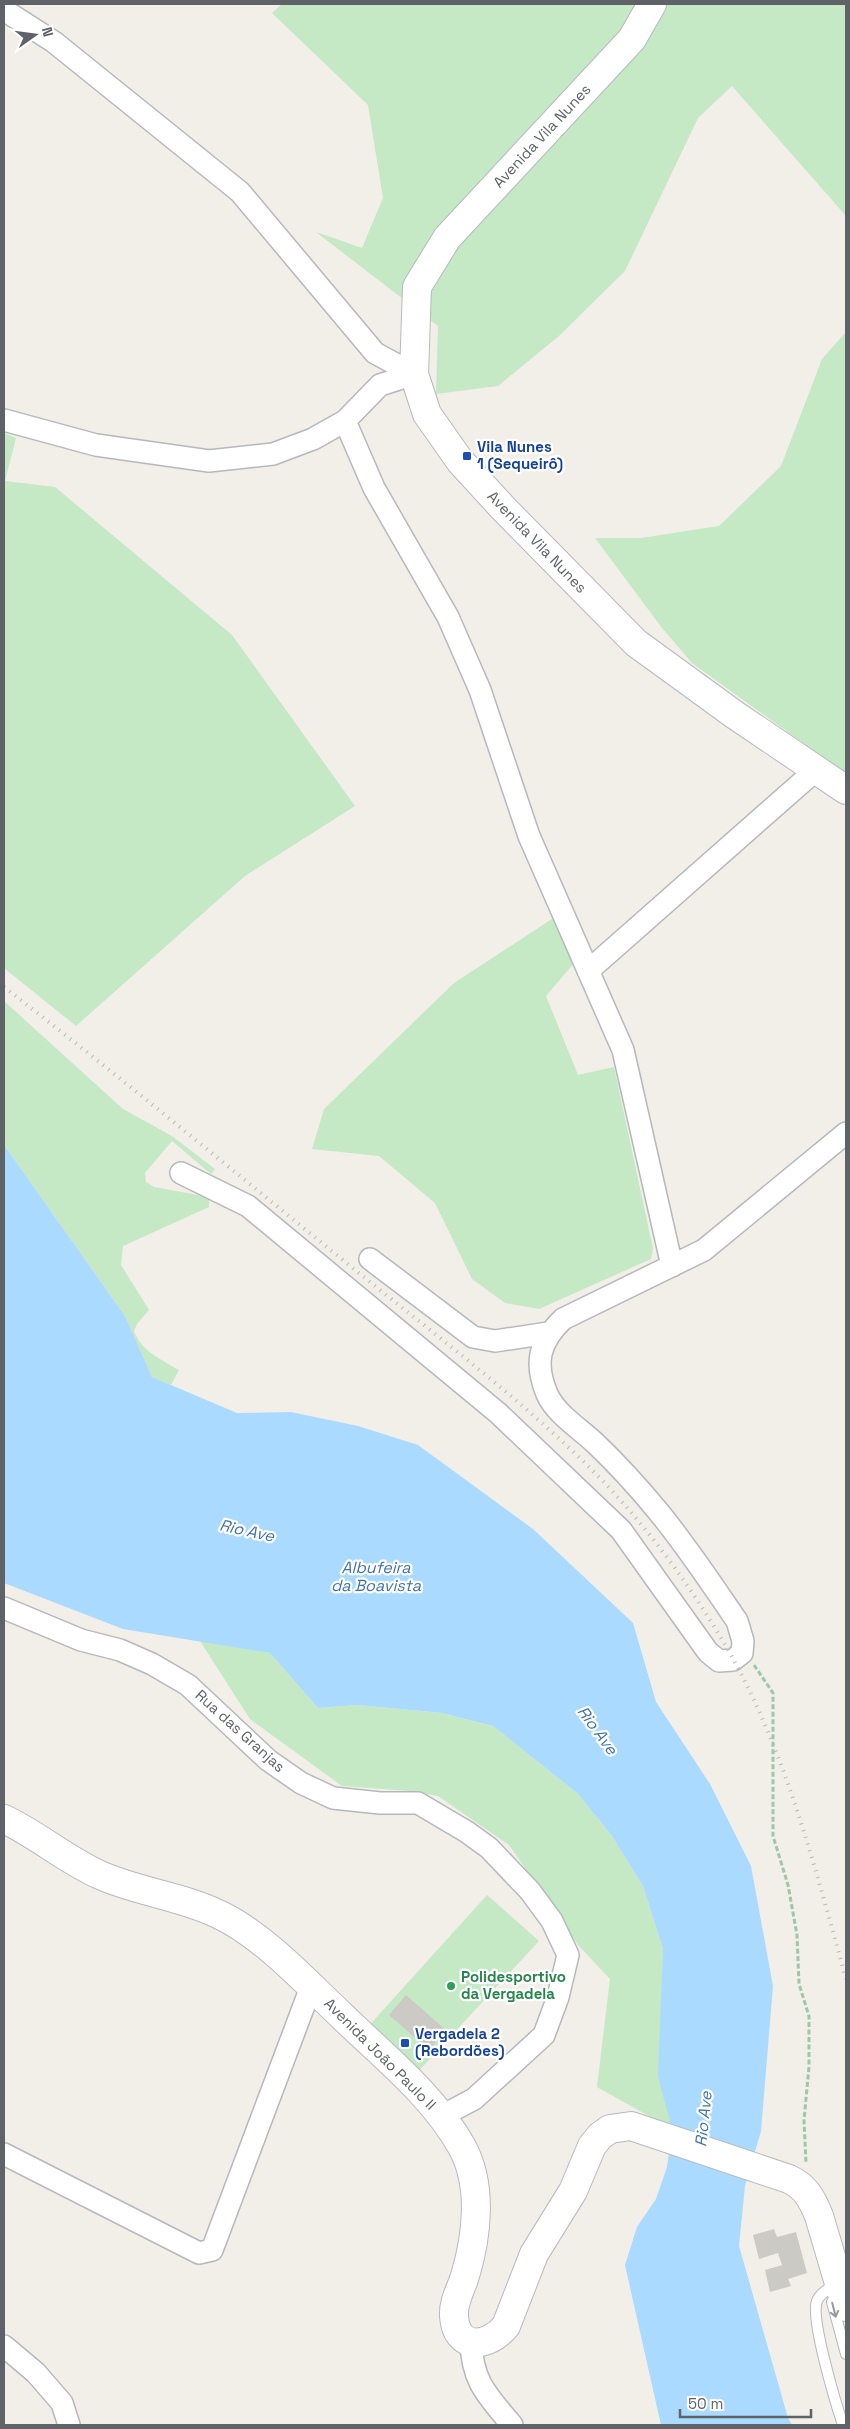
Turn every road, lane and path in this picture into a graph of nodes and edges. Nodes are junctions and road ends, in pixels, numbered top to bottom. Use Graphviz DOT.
graph roads {
  1 [pos="652,4"];
  2 [pos="4,10"];
  3 [pos="414,374"];
  4 [pos="4,420"];
  5 [pos="345,421"];
  6 [pos="816,770"];
  7 [pos="846,790"];
  8 [pos="588,971"];
  9 [pos="846,1133"];
  10 [pos="181,1173"];
  11 [pos="370,1259"];
  12 [pos="672,1266"];
  13 [pos="548,1333"];
  14 [pos="4,1608"];
  15 [pos="743,1641"];
  16 [pos="4,1819"];
  17 [pos="311,1987"];
  18 [pos="442,2116"];
  19 [pos="4,2154"];
  20 [pos="807,2191"];
  21 [pos="840,2290"];
  22 [pos="471,2342"];
  23 [pos="4,2346"];
  24 [pos="846,2354"];
  25 [pos="69,2425"];
  26 [pos="512,2425"];
  27 [pos="843,2425"];
  1 -- 3 [label="main road, Avenida Vila Nunes"];
  2 -- 3 [label="street"];
  3 -- 5 [label="street"];
  3 -- 6 [label="main road, Avenida Vila Nunes"];
  4 -- 5 [label="street"];
  5 -- 8 [label="street"];
  6 -- 7 [label="main road, Avenida Vila Nunes"];
  6 -- 8 [label="street"];
  8 -- 12 [label="street"];
  9 -- 12 [label="street"];
  10 -- 15 [label="street"];
  11 -- 13 [label="street"];
  12 -- 13 [label="street"];
  13 -- 15 [label="street"];
  14 -- 18 [label="street, Rua das Granjas"];
  15 -- 20 [label="path"];
  16 -- 17 [label="main road, Avenida João Paulo II"];
  17 -- 18 [label="main road, Avenida João Paulo II"];
  17 -- 19 [label="street"];
  18 -- 22 [label="main road, Avenida João Paulo II"];
  20 -- 21 [label="main road"];
  20 -- 22 [label="main road"];
  21 -- 24 [label="lane, one-way"];
  21 -- 27 [label="lane"];
  22 -- 26 [label="street"];
  23 -- 25 [label="street"];
}
